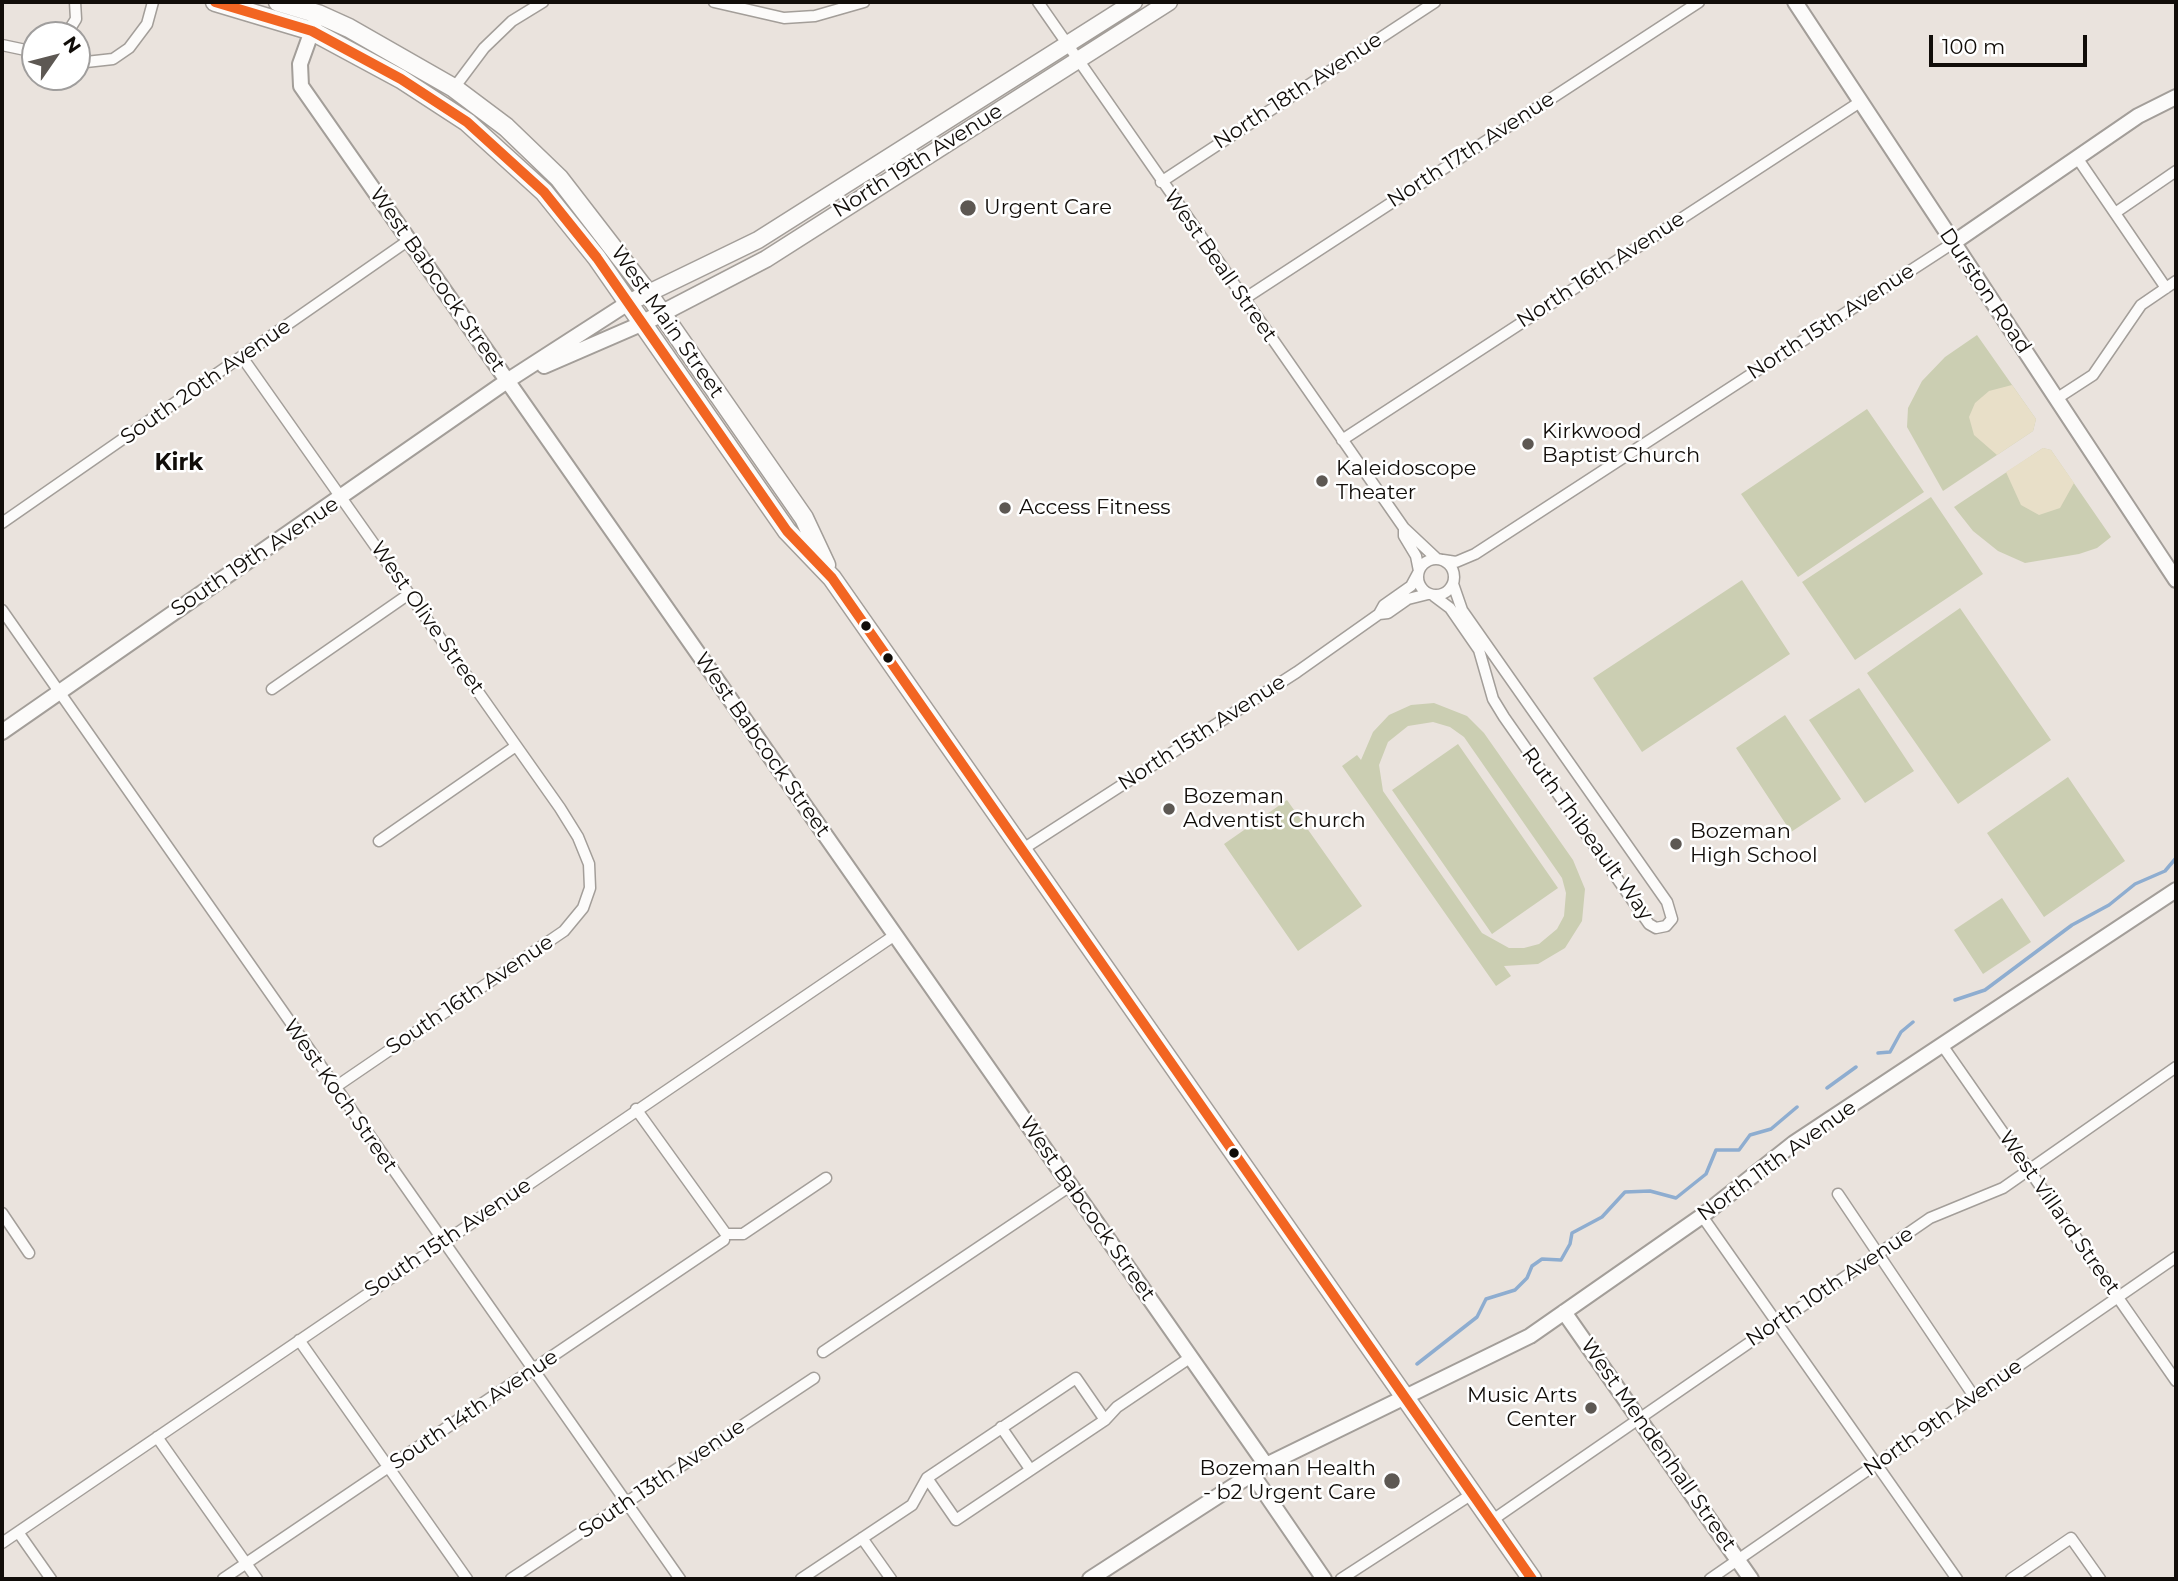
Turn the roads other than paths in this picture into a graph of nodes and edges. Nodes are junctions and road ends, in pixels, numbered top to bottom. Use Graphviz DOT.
graph roads {
  1 [pos="75,2"];
  2 [pos="153,2"];
  3 [pos="215,2"];
  4 [pos="278,2"];
  5 [pos="543,2"];
  6 [pos="714,2"];
  7 [pos="864,2"];
  8 [pos="1038,2"];
  9 [pos="1134,2"];
  10 [pos="1169,2"];
  11 [pos="1435,2"];
  12 [pos="1699,2"];
  13 [pos="1795,2"];
  14 [pos="75,21"];
  15 [pos="315,22"];
  16 [pos="1068,44"];
  17 [pos="2,45"];
  18 [pos="21,48"];
  19 [pos="1078,60"];
  20 [pos="91,61"];
  21 [pos="454,88"];
  22 [pos="2176,97"];
  23 [pos="1860,102"];
  24 [pos="2078,159"];
  25 [pos="2176,171"];
  26 [pos="1161,182"];
  27 [pos="2115,212"];
  28 [pos="409,240"];
  29 [pos="1953,243"];
  30 [pos="2176,281"];
  31 [pos="2166,288"];
  32 [pos="647,292"];
  33 [pos="1244,299"];
  34 [pos="628,303"];
  35 [pos="661,312"];
  36 [pos="641,324"];
  37 [pos="242,357"];
  38 [pos="508,381"];
  39 [pos="2056,399"];
  40 [pos="1342,440"];
  41 [pos="342,498"];
  42 [pos="2,523"];
  43 [pos="1404,528"];
  44 [pos="1485,548"];
  45 [pos="1440,559"];
  46 [pos="1418,572"];
  47 [pos="832,578"];
  48 [pos="2176,580"];
  49 [pos="1454,581"];
  50 [pos="410,594"];
  51 [pos="1431,595"];
  52 [pos="2,611"];
  53 [pos="1379,614"];
  54 [pos="272,688"];
  55 [pos="58,694"];
  56 [pos="2,732"];
  57 [pos="516,746"];
  58 [pos="379,841"];
  59 [pos="1023,849"];
  60 [pos="590,888"];
  61 [pos="2176,890"];
  62 [pos="895,935"];
  63 [pos="1942,1045"];
  64 [pos="2176,1067"];
  65 [pos="334,1088"];
  66 [pos="636,1109"];
  67 [pos="2029,1171"];
  68 [pos="825,1178"];
  69 [pos="1070,1186"];
  70 [pos="1838,1194"];
  71 [pos="2,1213"];
  72 [pos="1702,1216"];
  73 [pos="724,1240"];
  74 [pos="443,1242"];
  75 [pos="1877,1252"];
  76 [pos="29,1253"];
  77 [pos="2176,1257"];
  78 [pos="2118,1297"];
  79 [pos="1564,1312"];
  80 [pos="1777,1323"];
  81 [pos="299,1340"];
  82 [pos="823,1352"];
  83 [pos="1191,1357"];
  84 [pos="533,1371"];
  85 [pos="814,1378"];
  86 [pos="2176,1381"];
  87 [pos="1973,1395"];
  88 [pos="1405,1396"];
  89 [pos="1638,1418"];
  90 [pos="1105,1420"];
  91 [pos="1001,1427"];
  92 [pos="157,1437"];
  93 [pos="1266,1465"];
  94 [pos="1876,1465"];
  95 [pos="388,1467"];
  96 [pos="1030,1469"];
  97 [pos="1252,1474"];
  98 [pos="927,1478"];
  99 [pos="1472,1494"];
  100 [pos="626,1503"];
  101 [pos="1491,1521"];
  102 [pos="18,1532"];
  103 [pos="862,1538"];
  104 [pos="2,1543"];
  105 [pos="1737,1560"];
  106 [pos="246,1563"];
  107 [pos="1096,1578"];
  108 [pos="51,1579"];
  109 [pos="223,1579"];
  110 [pos="257,1579"];
  111 [pos="467,1579"];
  112 [pos="511,1579"];
  113 [pos="680,1579"];
  114 [pos="801,1579"];
  115 [pos="891,1579"];
  116 [pos="1324,1579"];
  117 [pos="1341,1579"];
  118 [pos="1532,1579"];
  119 [pos="1710,1579"];
  120 [pos="1751,1579"];
  121 [pos="1956,1579"];
  122 [pos="2011,1579"];
  123 [pos="2100,1579"];
  1 -- 14 [label="street"];
  2 -- 20 [label="street"];
  3 -- 15 [label="highway, West Main Street"];
  4 -- 15 [label="highway, West Main Street"];
  5 -- 21 [label="street"];
  6 -- 7 [label="street"];
  8 -- 16 [label="street, West Beall Street"];
  9 -- 16 [label="main road, North 19th Avenue"];
  10 -- 19 [label="main road, North 19th Avenue"];
  11 -- 26 [label="street, North 18th Avenue"];
  12 -- 33 [label="street, North 17th Avenue"];
  13 -- 23 [label="street, Durston Road"];
  15 -- 21 [label="highway, West Main Street"];
  15 -- 28 [label="street, West Babcock Street"];
  15 -- 34 [label="highway, West Main Street"];
  16 -- 19 [label="street, West Beall Street"];
  16 -- 32 [label="main road, North 19th Avenue"];
  17 -- 18 [label="street"];
  19 -- 26 [label="street, West Beall Street"];
  19 -- 35 [label="main road, North 19th Avenue"];
  21 -- 32 [label="highway, West Main Street"];
  22 -- 24 [label="street, North 15th Avenue"];
  23 -- 29 [label="street, Durston Road"];
  23 -- 40 [label="street, North 16th Avenue"];
  24 -- 27 [label="street"];
  24 -- 29 [label="street, North 15th Avenue"];
  25 -- 27 [label="street"];
  26 -- 33 [label="street, West Beall Street"];
  27 -- 31 [label="street"];
  28 -- 37 [label="street, South 20th Avenue"];
  28 -- 38 [label="street, West Babcock Street"];
  29 -- 39 [label="street, Durston Road"];
  29 -- 44 [label="street, North 15th Avenue"];
  30 -- 31 [label="street"];
  31 -- 39 [label="street"];
  32 -- 34 [label="main road, South 19th Avenue"];
  32 -- 35 [label="highway, West Main Street"];
  33 -- 40 [label="street, West Beall Street"];
  34 -- 36 [label="highway, West Main Street"];
  34 -- 38 [label="street, South 19th Avenue"];
  35 -- 36 [label="main road, South 19th Avenue"];
  35 -- 47 [label="highway, West Main Street"];
  36 -- 38 [label="street, South 19th Avenue"];
  36 -- 47 [label="highway, West Main Street"];
  37 -- 41 [label="street, West Olive Street"];
  37 -- 42 [label="street, South 20th Avenue"];
  38 -- 41 [label="street, South 19th Avenue"];
  38 -- 62 [label="street, West Babcock Street"];
  39 -- 48 [label="street, Durston Road"];
  40 -- 43 [label="street, West Beall Street"];
  41 -- 50 [label="street, West Olive Street"];
  41 -- 55 [label="street, South 19th Avenue"];
  43 -- 45 [label="street, West Beall Street"];
  43 -- 46 [label="street, West Beall Street"];
  44 -- 45 [label="street, North 15th Avenue"];
  44 -- 49 [label="street, North 15th Avenue"];
  45 -- 46 [label="street"];
  45 -- 49 [label="street"];
  46 -- 51 [label="street"];
  46 -- 53 [label="street, North 15th Avenue"];
  47 -- 59 [label="highway, West Main Street"];
  49 -- 51 [label="street"];
  49 -- 51 [label="street, Ruth Thibeault Way"];
  50 -- 54 [label="street"];
  50 -- 57 [label="street, West Olive Street"];
  51 -- 53 [label="street, North 15th Avenue"];
  52 -- 55 [label="street, West Koch Street"];
  53 -- 59 [label="street, North 15th Avenue"];
  55 -- 56 [label="street, South 19th Avenue"];
  55 -- 65 [label="street, West Koch Street"];
  57 -- 58 [label="street"];
  57 -- 60 [label="street, West Olive Street"];
  59 -- 88 [label="highway, West Main Street"];
  60 -- 65 [label="street, South 16th Avenue"];
  61 -- 63 [label="street, North 11th Avenue"];
  62 -- 66 [label="street, South 15th Avenue"];
  62 -- 69 [label="street, West Babcock Street"];
  63 -- 67 [label="street, West Villard Street"];
  63 -- 72 [label="street, North 11th Avenue"];
  64 -- 67 [label="street, North 10th Avenue"];
  65 -- 74 [label="street, West Koch Street"];
  66 -- 68 [label="street"];
  66 -- 74 [label="street, South 15th Avenue"];
  67 -- 75 [label="street, North 10th Avenue"];
  67 -- 78 [label="street, West Villard Street"];
  69 -- 82 [label="street"];
  69 -- 83 [label="street, West Babcock Street"];
  70 -- 75 [label="street"];
  71 -- 76 [label="street"];
  72 -- 79 [label="street, North 11th Avenue"];
  72 -- 80 [label="street"];
  73 -- 84 [label="street, South 14th Avenue"];
  74 -- 81 [label="street, South 15th Avenue"];
  74 -- 84 [label="street, West Koch Street"];
  75 -- 80 [label="street, North 10th Avenue"];
  75 -- 87 [label="street"];
  77 -- 78 [label="street, North 9th Avenue"];
  78 -- 86 [label="street, West Villard Street"];
  78 -- 87 [label="street, North 9th Avenue"];
  79 -- 88 [label="street, North 11th Avenue"];
  79 -- 89 [label="street, West Mendenhall Street"];
  80 -- 89 [label="street, North 10th Avenue"];
  80 -- 94 [label="street"];
  81 -- 92 [label="street, South 15th Avenue"];
  81 -- 95 [label="street"];
  83 -- 90 [label="street"];
  83 -- 93 [label="street, West Babcock Street"];
  84 -- 95 [label="street, South 14th Avenue"];
  84 -- 100 [label="street, West Koch Street"];
  85 -- 100 [label="street, South 13th Avenue"];
  87 -- 94 [label="street, North 9th Avenue"];
  88 -- 93 [label="street, North 11th Avenue"];
  88 -- 99 [label="highway, West Main Street"];
  89 -- 101 [label="street, North 10th Avenue"];
  89 -- 105 [label="street, West Mendenhall Street"];
  90 -- 91 [label="street"];
  90 -- 96 [label="street"];
  91 -- 96 [label="street"];
  91 -- 98 [label="street"];
  92 -- 102 [label="street, South 15th Avenue"];
  92 -- 106 [label="street"];
  93 -- 97 [label="street, North 11th Avenue"];
  94 -- 105 [label="street, North 9th Avenue"];
  94 -- 121 [label="street"];
  95 -- 106 [label="street, South 14th Avenue"];
  95 -- 111 [label="street"];
  96 -- 98 [label="street"];
  97 -- 107 [label="street, North 11th Avenue"];
  97 -- 116 [label="street"];
  98 -- 103 [label="street"];
  99 -- 101 [label="highway, West Main Street"];
  99 -- 117 [label="street"];
  100 -- 112 [label="street, South 13th Avenue"];
  100 -- 113 [label="street, West Koch Street"];
  101 -- 118 [label="highway, West Main Street"];
  102 -- 104 [label="street, South 15th Avenue"];
  102 -- 108 [label="street"];
  103 -- 114 [label="street"];
  103 -- 115 [label="street"];
  105 -- 119 [label="street, North 9th Avenue"];
  105 -- 120 [label="street, West Mendenhall Street"];
  106 -- 109 [label="street, South 14th Avenue"];
  106 -- 110 [label="street"];
  122 -- 123 [label="street"];
}
